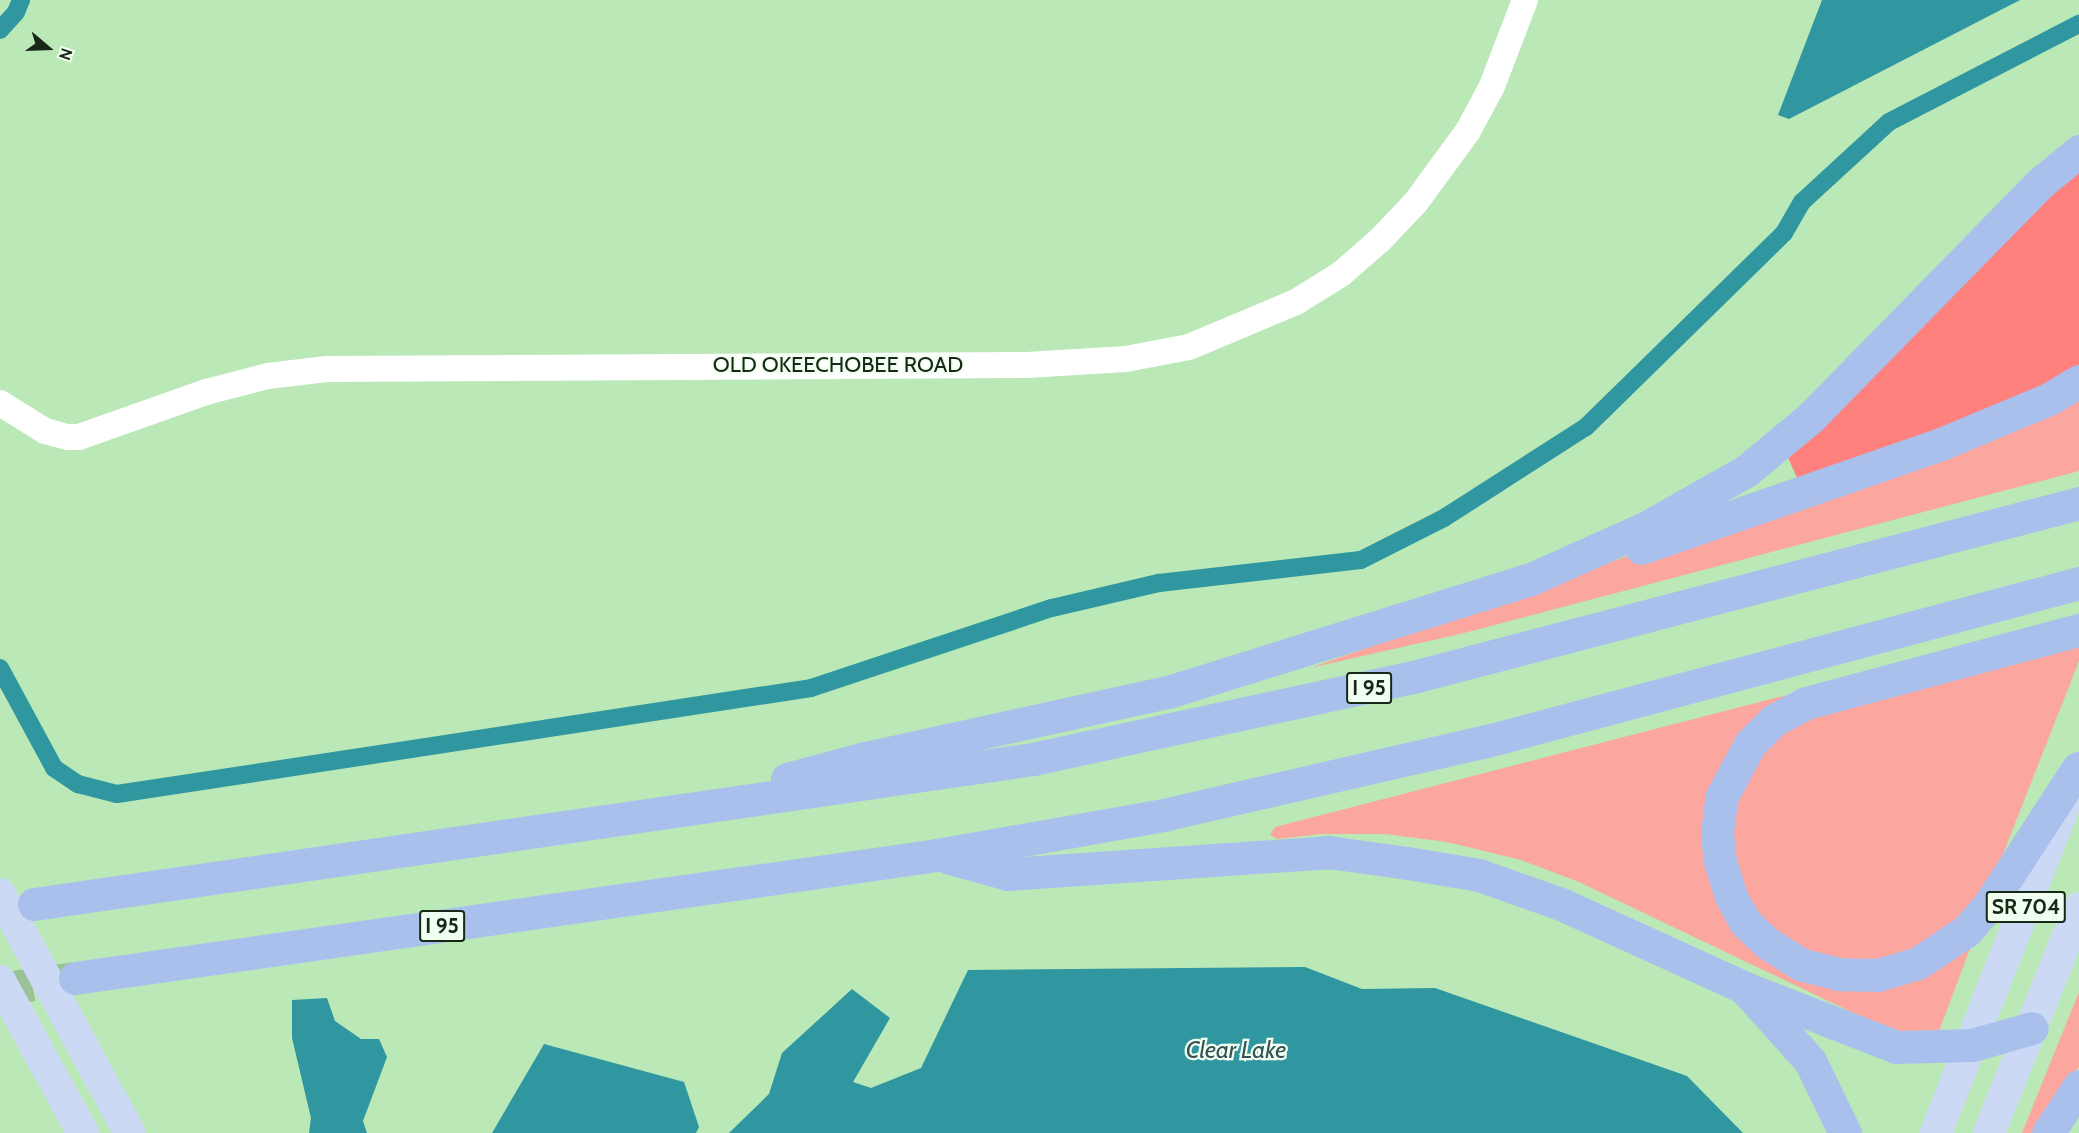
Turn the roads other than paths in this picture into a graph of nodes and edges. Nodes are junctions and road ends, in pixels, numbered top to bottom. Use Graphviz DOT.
graph roads {
  1 [pos="1525,0"];
  2 [pos="2079,151"];
  3 [pos="2079,381"];
  4 [pos="0,403"];
  5 [pos="2079,503"];
  6 [pos="1531,579"];
  7 [pos="2079,583"];
  8 [pos="2079,630"];
  9 [pos="2079,767"];
  10 [pos="647,818"];
  11 [pos="937,855"];
  12 [pos="0,894"];
  13 [pos="34,904"];
  14 [pos="2079,908"];
  15 [pos="75,978"];
  16 [pos="0,981"];
  17 [pos="1745,988"];
  18 [pos="2032,1028"];
  19 [pos="1971,1045"];
  20 [pos="2075,1094"];
  21 [pos="83,1133"];
  22 [pos="130,1133"];
  23 [pos="1845,1133"];
  24 [pos="1936,1133"];
  25 [pos="1989,1133"];
  26 [pos="2048,1133"];
  1 -- 4 [label="street, OLD OKEECHOBEE ROAD"];
  2 -- 6 [label="highway"];
  3 -- 6 [label="highway"];
  5 -- 10 [label="highway, I 95"];
  6 -- 10 [label="highway"];
  7 -- 11 [label="highway, I 95"];
  8 -- 9 [label="highway"];
  9 -- 19 [label="main road, SR 704"];
  10 -- 13 [label="highway, I 95"];
  11 -- 15 [label="highway, I 95"];
  11 -- 17 [label="highway"];
  12 -- 22 [label="main road"];
  14 -- 18 [label="main road, SR 704"];
  16 -- 21 [label="main road"];
  17 -- 19 [label="highway"];
  17 -- 23 [label="highway"];
  18 -- 19 [label="highway"];
  18 -- 25 [label="main road, SR 704"];
  19 -- 24 [label="main road, SR 704"];
  20 -- 26 [label="highway"];
}
